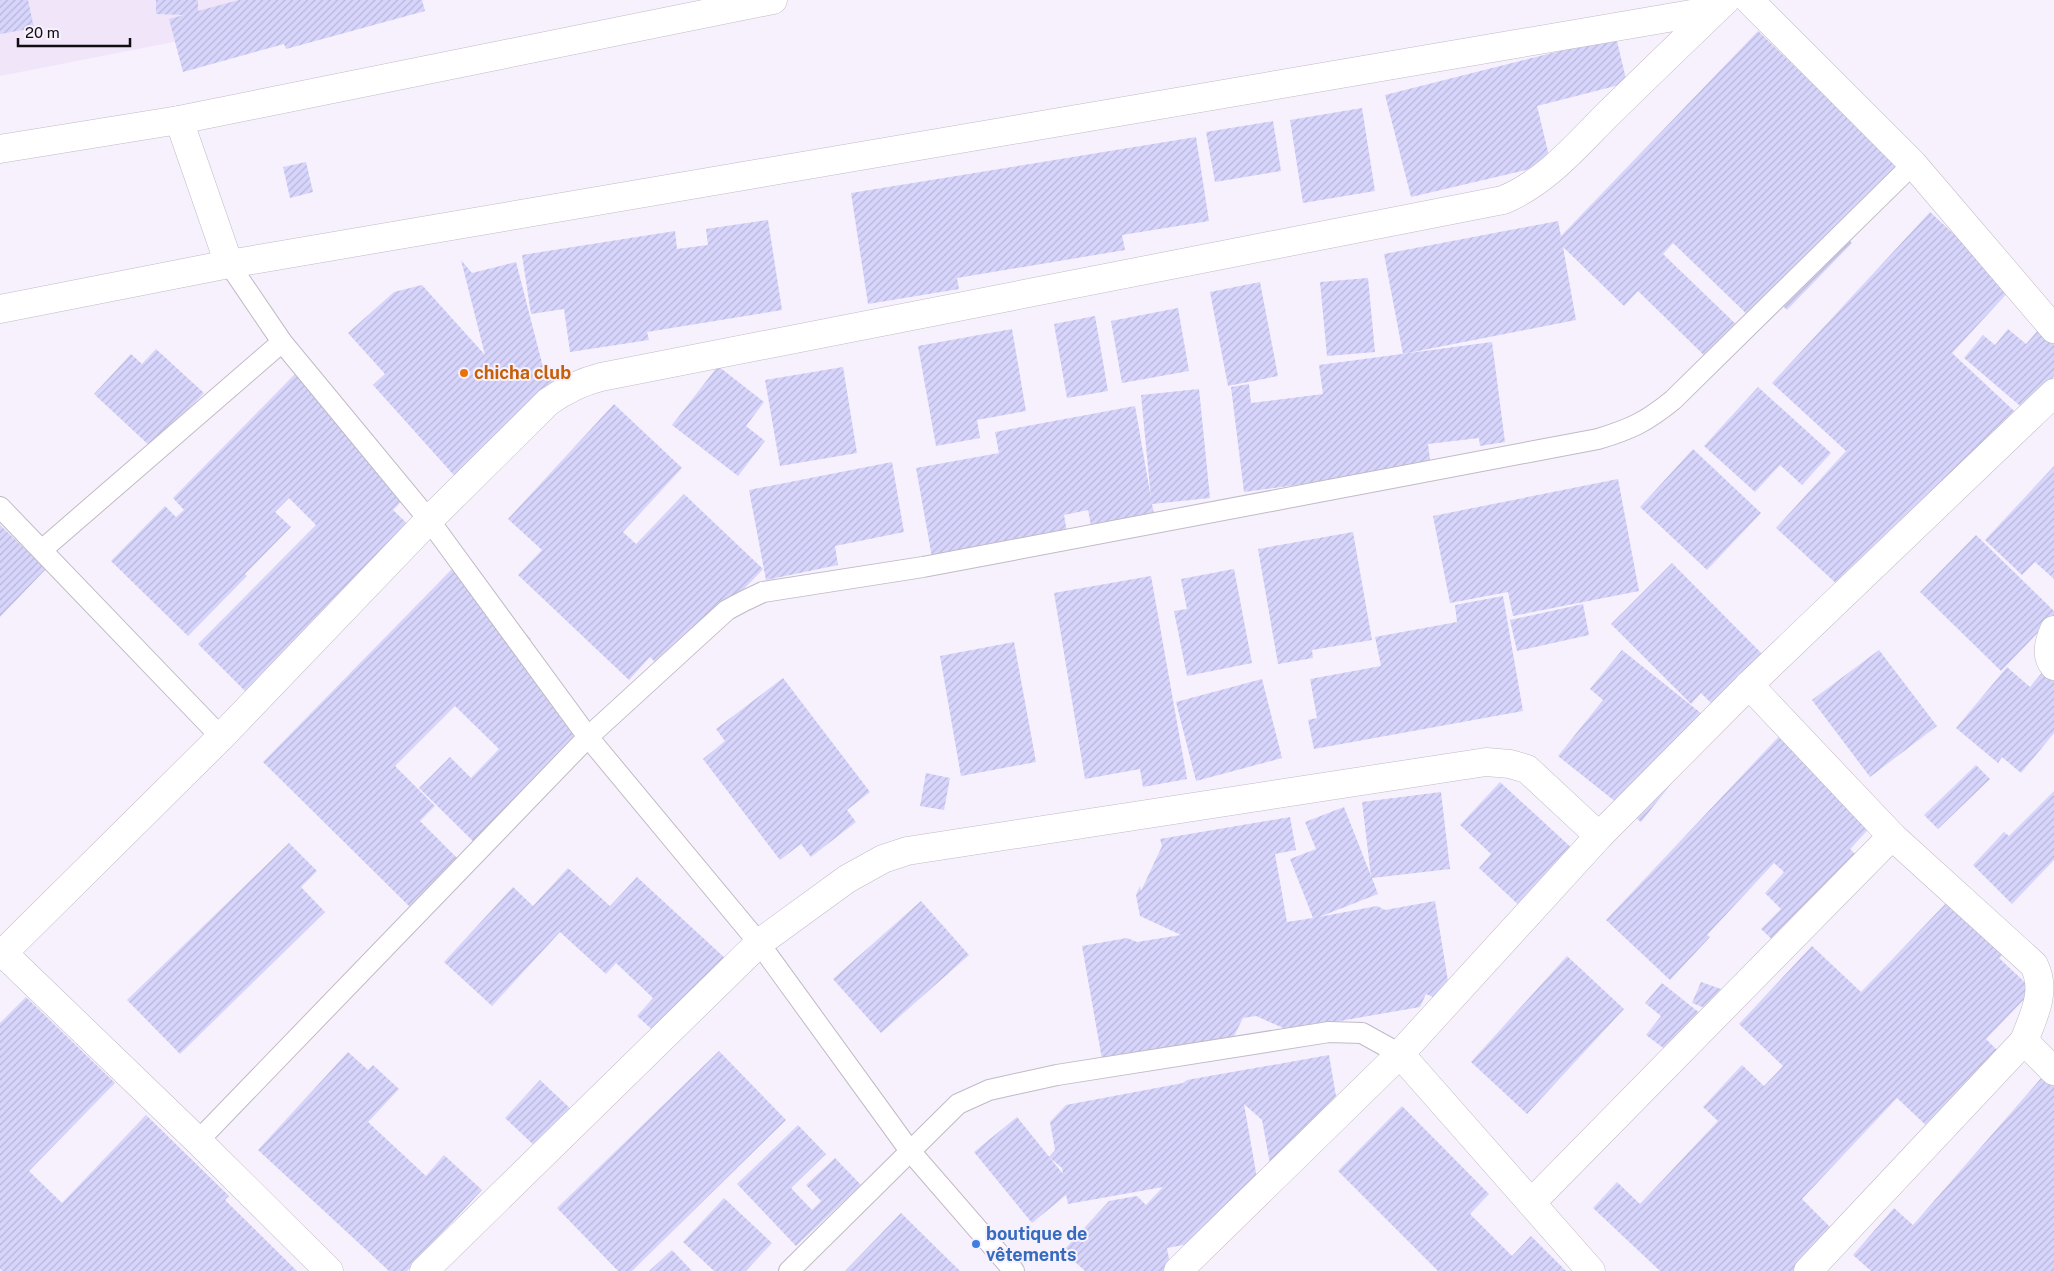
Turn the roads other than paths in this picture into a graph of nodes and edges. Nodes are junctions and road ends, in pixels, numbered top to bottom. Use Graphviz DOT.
graph roads {
  1 [pos="773,0"];
  2 [pos="1749,0"];
  3 [pos="1720,5"];
  4 [pos="179,120"];
  5 [pos="0,149"];
  6 [pos="1913,164"];
  7 [pos="229,264"];
  8 [pos="0,309"];
  9 [pos="2054,329"];
  10 [pos="282,342"];
  11 [pos="2054,393"];
  12 [pos="0,507"];
  13 [pos="429,520"];
  14 [pos="43,550"];
  15 [pos="2054,630"];
  16 [pos="2054,666"];
  17 [pos="1749,685"];
  18 [pos="221,737"];
  19 [pos="588,737"];
  20 [pos="1599,836"];
  21 [pos="1892,836"];
  22 [pos="759,943"];
  23 [pos="2,955"];
  24 [pos="2024,1041"];
  25 [pos="1400,1054"];
  26 [pos="2054,1071"];
  27 [pos="198,1141"];
  28 [pos="910,1151"];
  29 [pos="1531,1203"];
  30 [pos="329,1271"];
  31 [pos="424,1271"];
  32 [pos="788,1271"];
  33 [pos="1014,1271"];
  34 [pos="1178,1271"];
  35 [pos="1591,1271"];
  36 [pos="1808,1271"];
  1 -- 4 [label="street"];
  2 -- 6 [label="street"];
  3 -- 7 [label="street"];
  3 -- 13 [label="street"];
  4 -- 5 [label="street"];
  4 -- 7 [label="street"];
  6 -- 9 [label="street"];
  6 -- 19 [label="lane"];
  7 -- 8 [label="street"];
  7 -- 10 [label="lane"];
  10 -- 13 [label="lane"];
  10 -- 14 [label="lane"];
  11 -- 17 [label="street"];
  12 -- 14 [label="lane"];
  13 -- 18 [label="street"];
  13 -- 19 [label="lane"];
  14 -- 18 [label="lane"];
  15 -- 16 [label="street"];
  17 -- 20 [label="street"];
  17 -- 21 [label="street"];
  18 -- 23 [label="street"];
  19 -- 22 [label="lane"];
  19 -- 27 [label="lane"];
  20 -- 22 [label="street"];
  20 -- 25 [label="street"];
  21 -- 24 [label="street"];
  21 -- 29 [label="street"];
  22 -- 28 [label="lane"];
  22 -- 31 [label="street"];
  23 -- 27 [label="street"];
  24 -- 26 [label="street"];
  24 -- 36 [label="street"];
  25 -- 28 [label="lane"];
  25 -- 29 [label="street"];
  25 -- 34 [label="street"];
  27 -- 30 [label="street"];
  28 -- 32 [label="lane"];
  28 -- 33 [label="lane"];
  29 -- 35 [label="street"];
}
